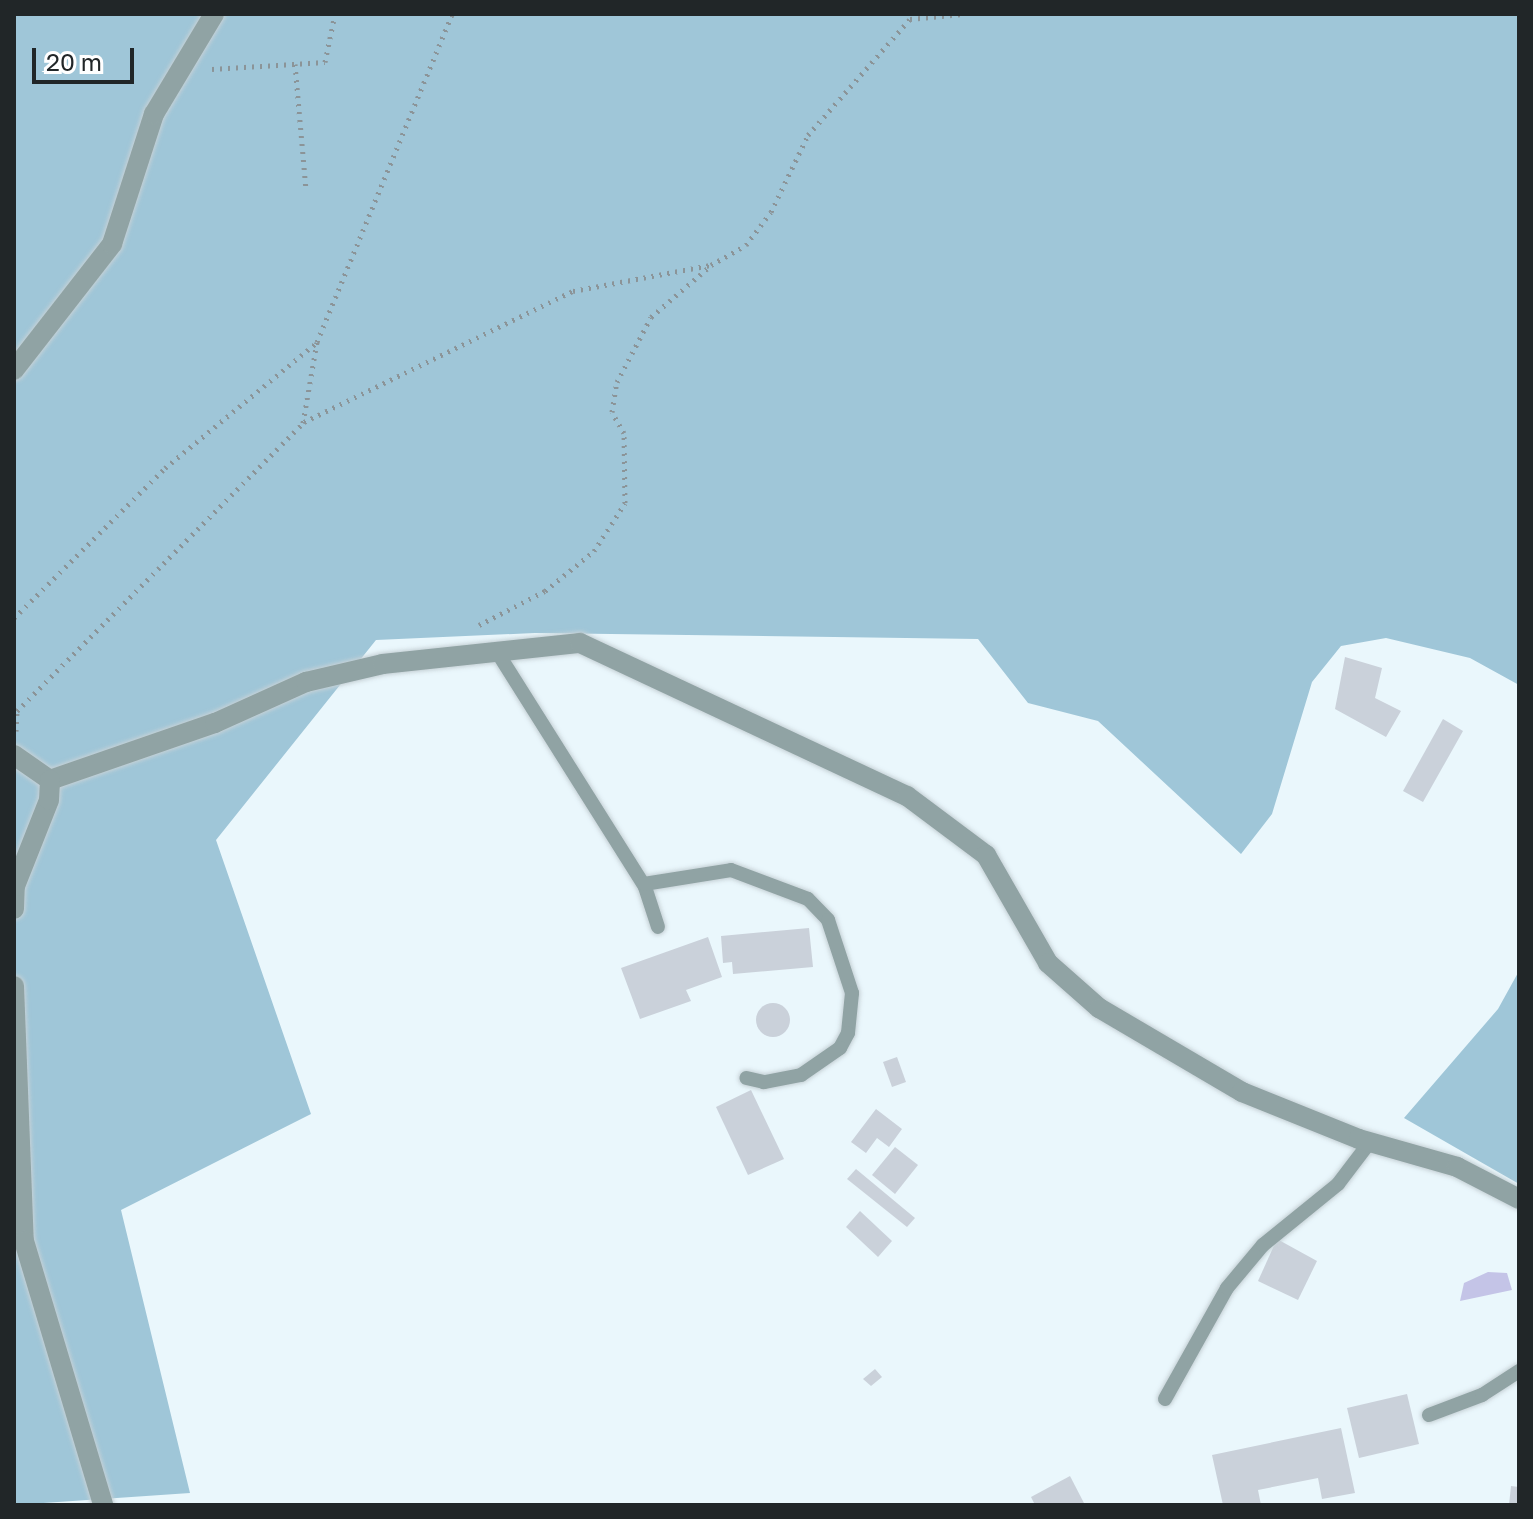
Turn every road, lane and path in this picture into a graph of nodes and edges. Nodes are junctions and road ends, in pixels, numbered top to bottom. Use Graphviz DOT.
graph roads {
  1 [pos="214,14"];
  2 [pos="335,14"];
  3 [pos="452,14"];
  4 [pos="963,14"];
  5 [pos="295,64"];
  6 [pos="179,71"];
  7 [pos="306,190"];
  8 [pos="711,265"];
  9 [pos="317,342"];
  10 [pos="14,370"];
  11 [pos="303,423"];
  12 [pos="14,618"];
  13 [pos="499,655"];
  14 [pos="442,656"];
  15 [pos="15,754"];
  16 [pos="50,780"];
  17 [pos="644,884"];
  18 [pos="14,909"];
  19 [pos="658,927"];
  20 [pos="14,986"];
  21 [pos="746,1078"];
  22 [pos="1370,1142"];
  23 [pos="1519,1199"];
  24 [pos="1519,1371"];
  25 [pos="1165,1399"];
  26 [pos="1429,1415"];
  27 [pos="103,1505"];
  1 -- 6 [label="street"];
  2 -- 5 [label="path"];
  3 -- 9 [label="path"];
  4 -- 8 [label="path"];
  5 -- 6 [label="path"];
  5 -- 7 [label="path"];
  6 -- 10 [label="street"];
  8 -- 11 [label="path"];
  8 -- 14 [label="path"];
  9 -- 11 [label="path"];
  9 -- 12 [label="path"];
  11 -- 15 [label="path"];
  13 -- 14 [label="street"];
  13 -- 17 [label="lane"];
  13 -- 22 [label="street"];
  14 -- 16 [label="street"];
  15 -- 16 [label="street"];
  16 -- 18 [label="street"];
  17 -- 19 [label="lane"];
  17 -- 21 [label="lane"];
  20 -- 27 [label="street"];
  22 -- 23 [label="street"];
  22 -- 25 [label="lane"];
  24 -- 26 [label="lane"];
}
